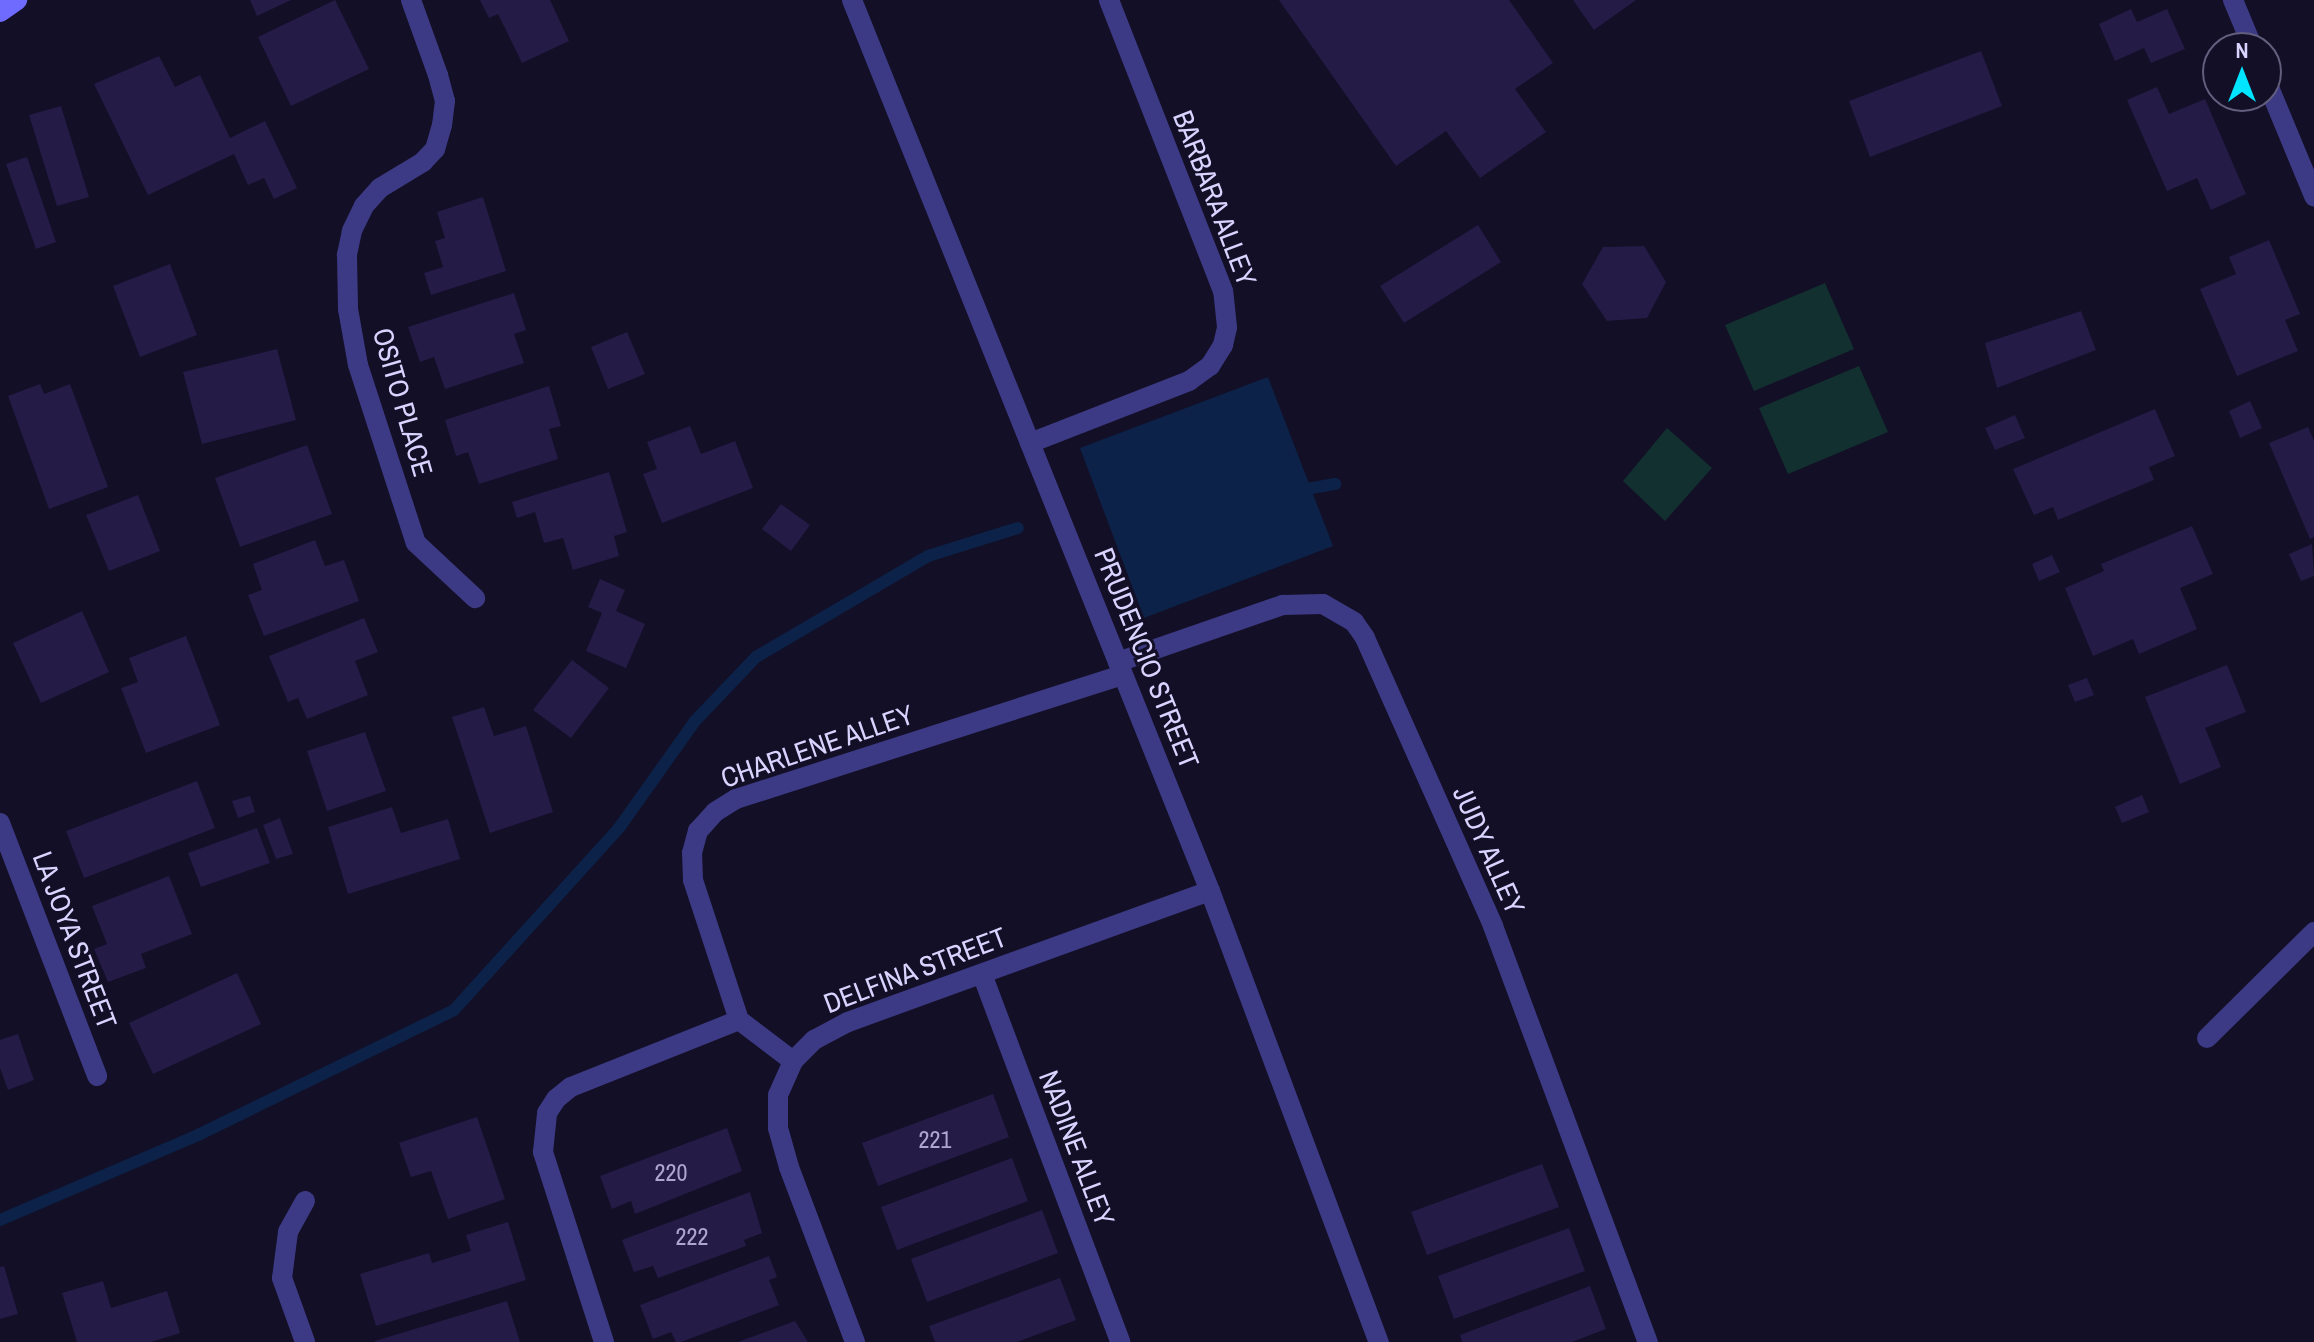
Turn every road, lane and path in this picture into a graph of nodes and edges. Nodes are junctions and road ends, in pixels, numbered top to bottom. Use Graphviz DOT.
graph roads {
  1 [pos="17,0"];
  2 [pos="411,0"];
  3 [pos="852,0"];
  4 [pos="1109,0"];
  5 [pos="2233,0"];
  6 [pos="0,12"];
  7 [pos="2246,32"];
  8 [pos="2279,112"];
  9 [pos="2314,196"];
  10 [pos="1030,443"];
  11 [pos="475,598"];
  12 [pos="1121,668"];
  13 [pos="0,823"];
  14 [pos="1210,891"];
  15 [pos="2314,932"];
  16 [pos="982,974"];
  17 [pos="739,1020"];
  18 [pos="2207,1038"];
  19 [pos="793,1061"];
  20 [pos="97,1076"];
  21 [pos="305,1201"];
  22 [pos="305,1342"];
  23 [pos="604,1342"];
  24 [pos="855,1342"];
  25 [pos="1120,1342"];
  26 [pos="1379,1342"];
  27 [pos="1648,1342"];
  1 -- 6 [label="street"];
  2 -- 11 [label="street, OSITO PLACE"];
  3 -- 10 [label="street, PRUDENCIO STREET"];
  4 -- 10 [label="street, BARBARA ALLEY"];
  5 -- 7 [label="street"];
  8 -- 9 [label="street"];
  10 -- 12 [label="street, PRUDENCIO STREET"];
  12 -- 14 [label="street, PRUDENCIO STREET"];
  12 -- 17 [label="street, CHARLENE ALLEY"];
  12 -- 27 [label="street, JUDY ALLEY"];
  13 -- 20 [label="street, LA JOYA STREET"];
  14 -- 16 [label="street, DELFINA STREET"];
  14 -- 26 [label="street, PRUDENCIO STREET"];
  15 -- 18 [label="street"];
  16 -- 19 [label="street, DELFINA STREET"];
  16 -- 25 [label="street, NADINE ALLEY"];
  17 -- 19 [label="street"];
  17 -- 23 [label="street"];
  19 -- 24 [label="street, DELFINA STREET"];
  21 -- 22 [label="street"];
}
